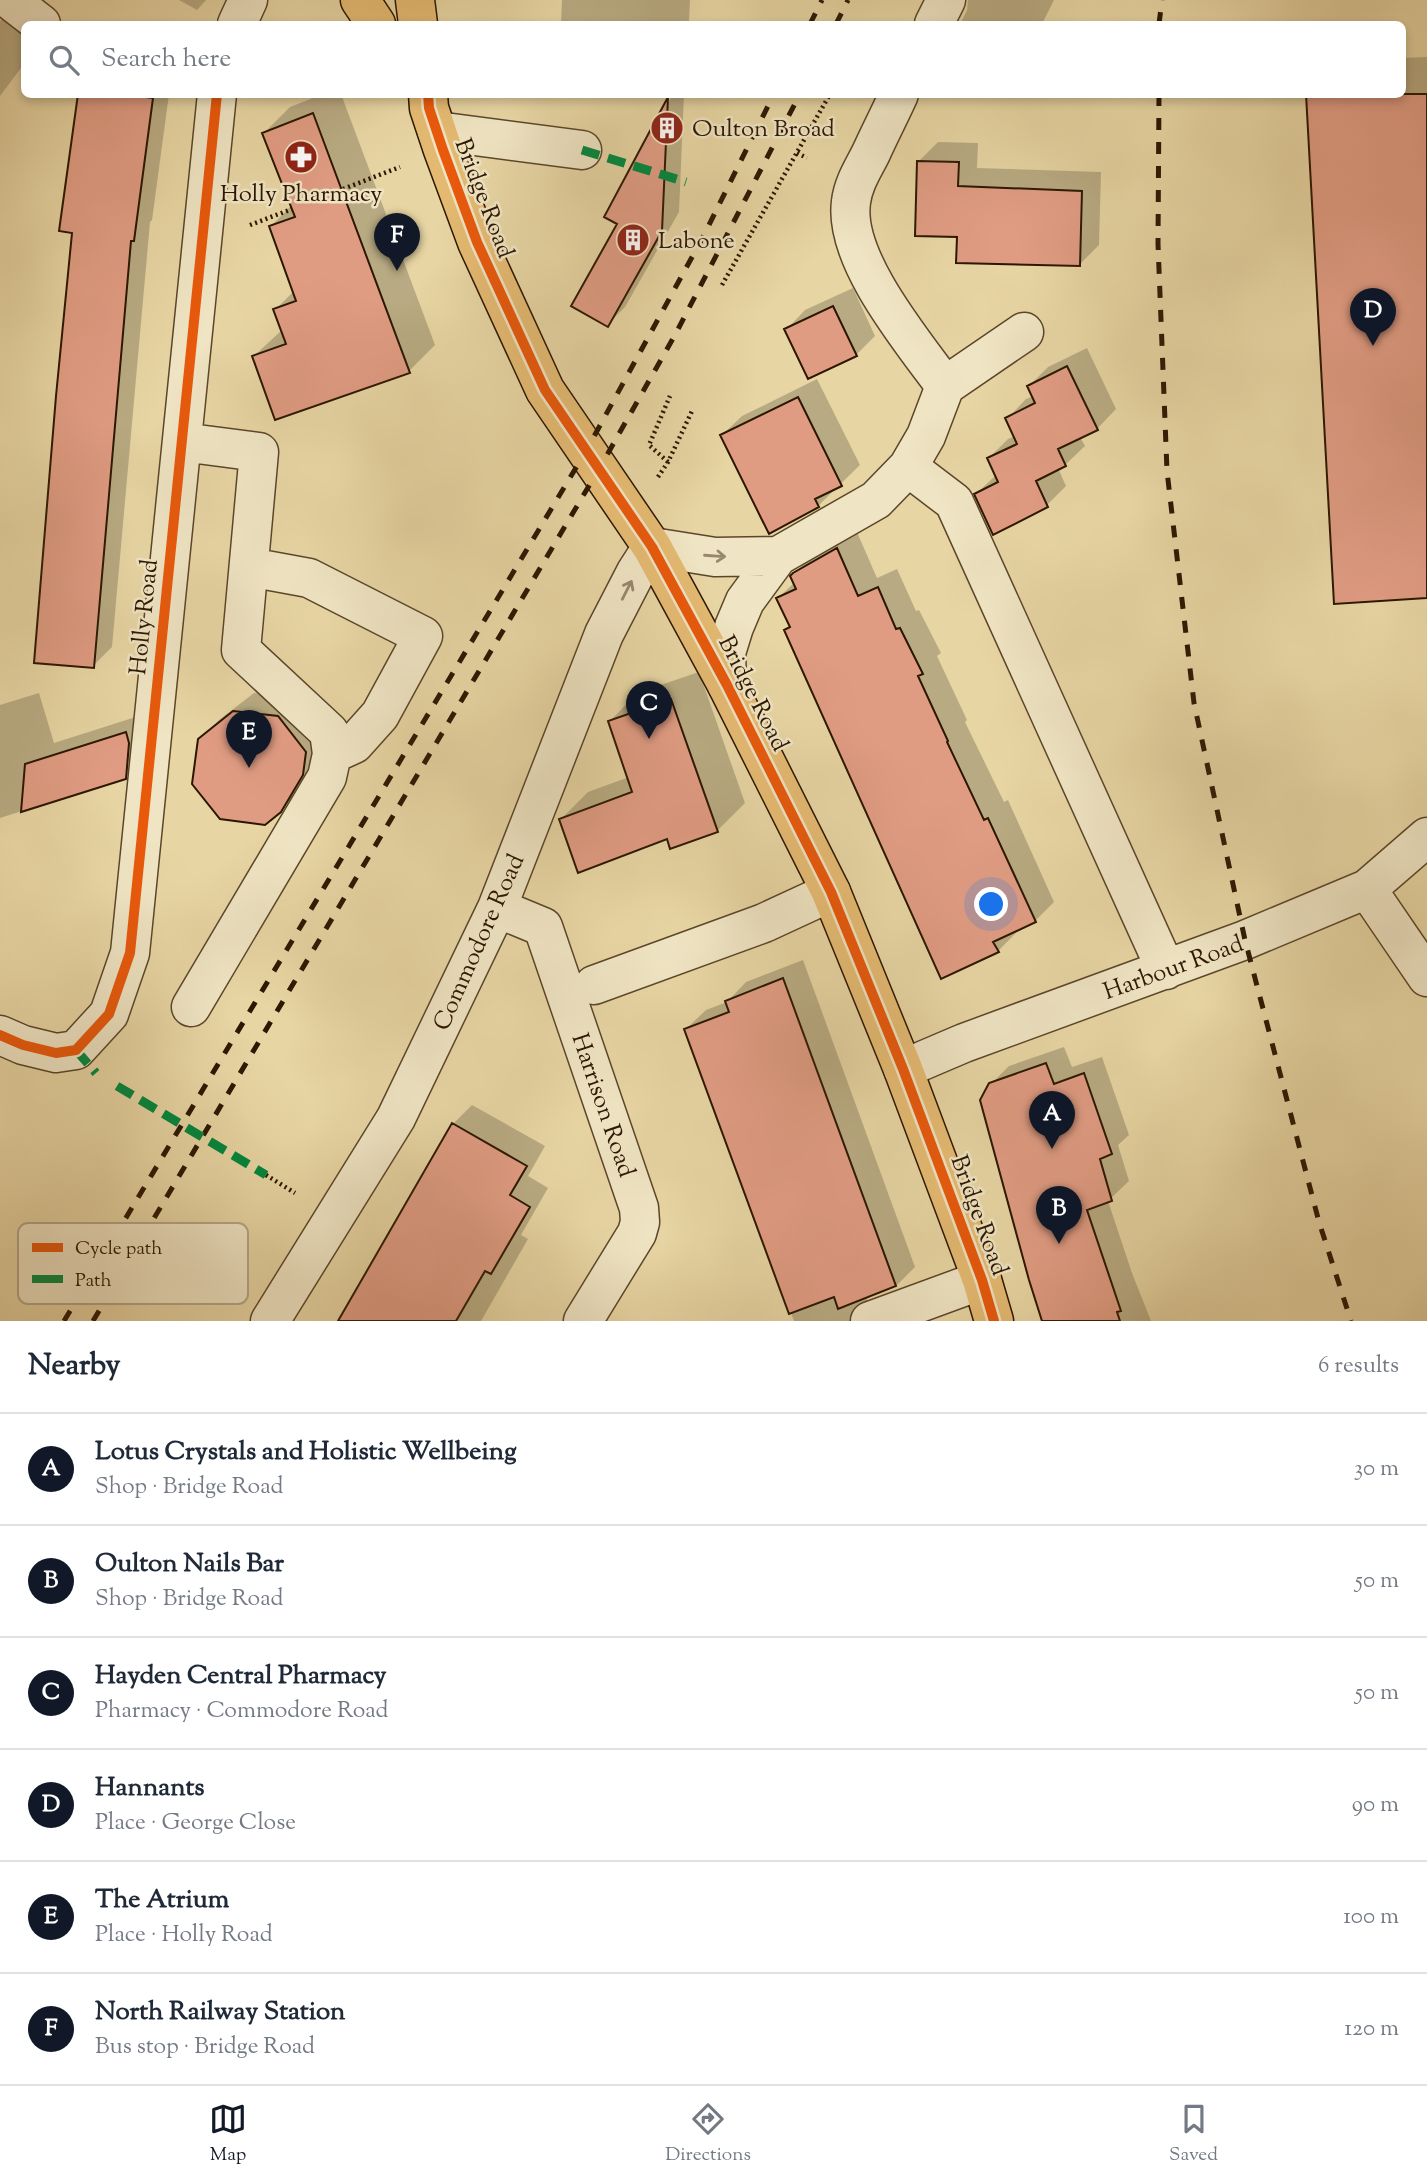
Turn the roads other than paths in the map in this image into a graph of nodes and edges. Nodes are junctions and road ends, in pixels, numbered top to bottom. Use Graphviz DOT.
graph roads {
  1 [pos="10,0"];
  2 [pos="248,0"];
  3 [pos="360,0"];
  4 [pos="415,0"];
  5 [pos="946,0"];
  6 [pos="37,21"];
  7 [pos="238,21"];
  8 [pos="374,21"];
  9 [pos="418,21"];
  10 [pos="936,21"];
  11 [pos="216,98"];
  12 [pos="897,98"];
  13 [pos="432,115"];
  14 [pos="582,150"];
  15 [pos="1024,332"];
  16 [pos="945,386"];
  17 [pos="182,442"];
  18 [pos="908,467"];
  19 [pos="652,547"];
  20 [pos="778,556"];
  21 [pos="249,567"];
  22 [pos="727,685"];
  23 [pos="332,754"];
  24 [pos="1427,837"];
  25 [pos="1367,889"];
  26 [pos="831,892"];
  27 [pos="497,908"];
  28 [pos="1166,970"];
  29 [pos="1427,977"];
  30 [pos="594,985"];
  31 [pos="191,1007"];
  32 [pos="0,1035"];
  33 [pos="903,1069"];
  34 [pos="982,1280"];
  35 [pos="270,1321"];
  36 [pos="583,1321"];
  37 [pos="870,1321"];
  38 [pos="994,1321"];
  1 -- 6 [label="street"];
  2 -- 7 [label="street"];
  3 -- 8 [label="highway"];
  4 -- 9 [label="highway"];
  5 -- 10 [label="street"];
  11 -- 17 [label="street, Holly Road"];
  12 -- 16 [label="street"];
  13 -- 14 [label="street"];
  13 -- 19 [label="highway, Bridge Road"];
  15 -- 16 [label="street"];
  16 -- 18 [label="street"];
  17 -- 21 [label="street"];
  17 -- 32 [label="street, Holly Road"];
  18 -- 20 [label="street"];
  18 -- 28 [label="street"];
  19 -- 20 [label="street, one-way"];
  19 -- 22 [label="highway, Bridge Road"];
  27 -- 19 [label="street, Commodore Road, one-way"];
  20 -- 22 [label="street"];
  21 -- 23 [label="street"];
  21 -- 23 [label="street"];
  22 -- 26 [label="highway, Bridge Road"];
  23 -- 31 [label="street"];
  24 -- 25 [label="street, Harbour Road"];
  25 -- 28 [label="street, Harbour Road"];
  25 -- 29 [label="street"];
  26 -- 30 [label="street"];
  26 -- 33 [label="highway, Bridge Road"];
  27 -- 35 [label="street, Commodore Road"];
  27 -- 36 [label="street, Harrison Road"];
  28 -- 33 [label="street, Harbour Road"];
  33 -- 34 [label="highway, Bridge Road"];
  34 -- 37 [label="street"];
  34 -- 38 [label="highway, Bridge Road"];
}
